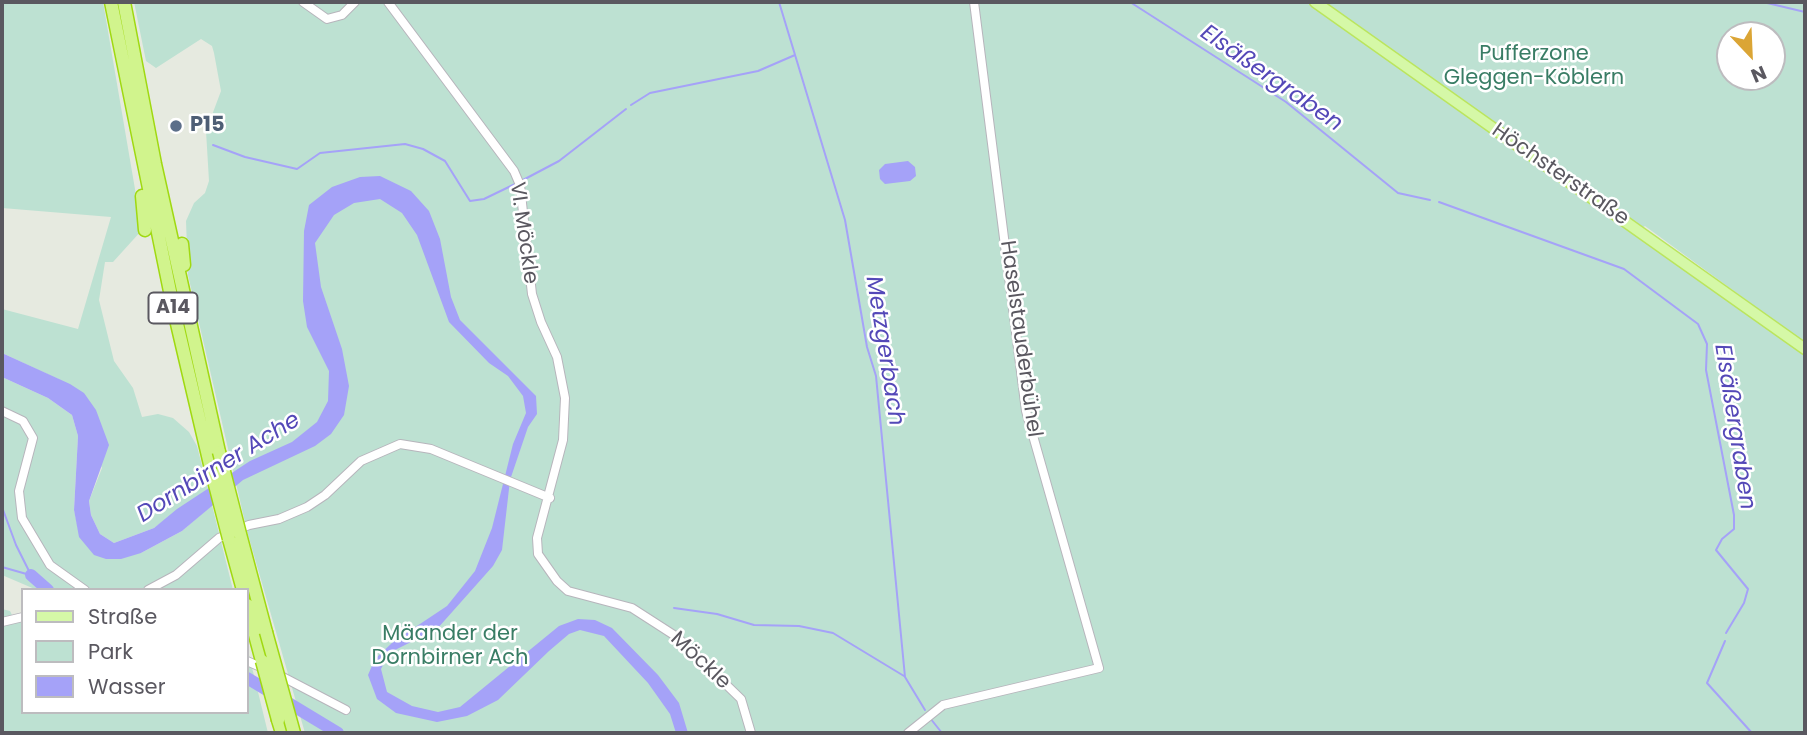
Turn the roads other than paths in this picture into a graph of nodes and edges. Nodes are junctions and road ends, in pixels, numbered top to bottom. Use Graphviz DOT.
graph roads {
  1 [pos="111,2"];
  2 [pos="303,2"];
  3 [pos="355,2"];
  4 [pos="388,2"];
  5 [pos="974,2"];
  6 [pos="1315,2"];
  7 [pos="125,8"];
  8 [pos="144,62"];
  9 [pos="141,158"];
  10 [pos="145,230"];
  11 [pos="182,244"];
  12 [pos="187,308"];
  13 [pos="1805,349"];
  14 [pos="2,411"];
  15 [pos="190,429"];
  16 [pos="211,456"];
  17 [pos="550,498"];
  18 [pos="234,536"];
  19 [pos="82,588"];
  20 [pos="152,588"];
  21 [pos="243,588"];
  22 [pos="248,588"];
  23 [pos="248,589"];
  24 [pos="248,607"];
  25 [pos="21,617"];
  26 [pos="2,622"];
  27 [pos="260,634"];
  28 [pos="248,662"];
  29 [pos="345,710"];
  30 [pos="282,733"];
  31 [pos="294,733"];
  32 [pos="751,733"];
  33 [pos="908,733"];
  1 -- 9 [label="highway, A14"];
  2 -- 3 [label="street"];
  4 -- 17 [label="street, VI. Möckle"];
  5 -- 33 [label="street, Haselstauderbühel"];
  6 -- 13 [label="main road, Höchsterstraße"];
  7 -- 8 [label="highway"];
  7 -- 12 [label="highway, A14"];
  9 -- 10 [label="highway"];
  9 -- 16 [label="highway, A14"];
  11 -- 12 [label="highway"];
  12 -- 16 [label="highway, A14"];
  14 -- 19 [label="street"];
  15 -- 16 [label="highway"];
  16 -- 18 [label="highway, A14, bridge"];
  16 -- 18 [label="highway, A14, bridge"];
  17 -- 20 [label="street"];
  17 -- 32 [label="street, Möckle"];
  18 -- 21 [label="highway, A14"];
  18 -- 22 [label="highway, A14"];
  23 -- 27 [label="highway, A14"];
  24 -- 27 [label="highway, A14"];
  25 -- 26 [label="street"];
  27 -- 30 [label="highway, A14, bridge"];
  27 -- 31 [label="highway, A14, bridge"];
  28 -- 29 [label="street"];
}
